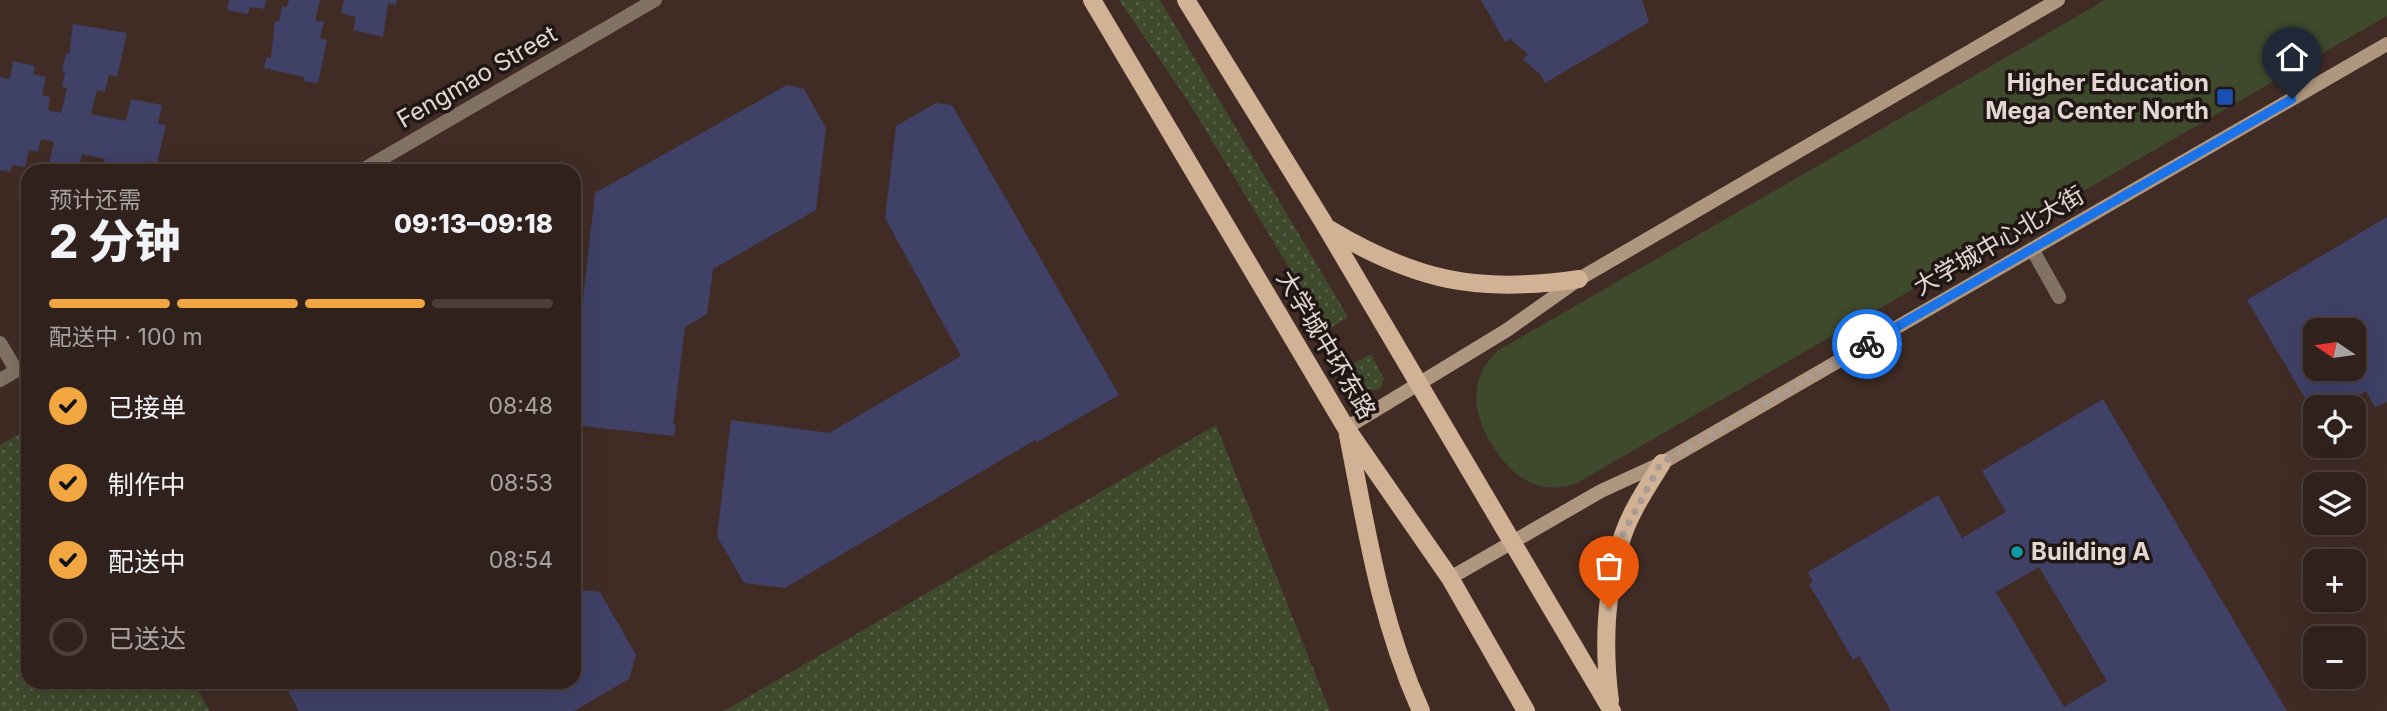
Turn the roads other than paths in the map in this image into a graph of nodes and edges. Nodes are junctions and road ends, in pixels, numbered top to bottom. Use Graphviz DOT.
graph roads {
  1 [pos="655,0"];
  2 [pos="1092,0"];
  3 [pos="1186,0"];
  4 [pos="2058,0"];
  5 [pos="2387,44"];
  6 [pos="373,164"];
  7 [pos="1322,220"];
  8 [pos="2032,249"];
  9 [pos="1579,279"];
  10 [pos="2059,297"];
  11 [pos="0,343"];
  12 [pos="21,366"];
  13 [pos="21,368"];
  14 [pos="0,380"];
  15 [pos="1419,384"];
  16 [pos="1346,428"];
  17 [pos="1661,463"];
  18 [pos="1512,542"];
  19 [pos="1450,578"];
  20 [pos="1611,710"];
  21 [pos="1421,711"];
  22 [pos="1526,711"];
  1 -- 6 [label="street, Fengmao Street"];
  2 -- 16 [label="main road, 大学城中环东路"];
  3 -- 7 [label="main road"];
  4 -- 9 [label="main road"];
  5 -- 8 [label="main road, 大学城中心北大街"];
  7 -- 9 [label="main road"];
  7 -- 15 [label="main road"];
  8 -- 10 [label="street"];
  8 -- 17 [label="main road, 大学城中心北大街"];
  9 -- 15 [label="main road"];
  11 -- 12 [label="street"];
  13 -- 14 [label="street"];
  15 -- 16 [label="main road"];
  15 -- 18 [label="main road"];
  16 -- 19 [label="main road, 大学城中环东路"];
  16 -- 21 [label="main road"];
  17 -- 18 [label="main road, 大学城中心北大街"];
  17 -- 20 [label="main road"];
  18 -- 19 [label="main road, 大学城中心北大街"];
  18 -- 20 [label="main road"];
  19 -- 22 [label="main road, 大学城中环东路"];
}
